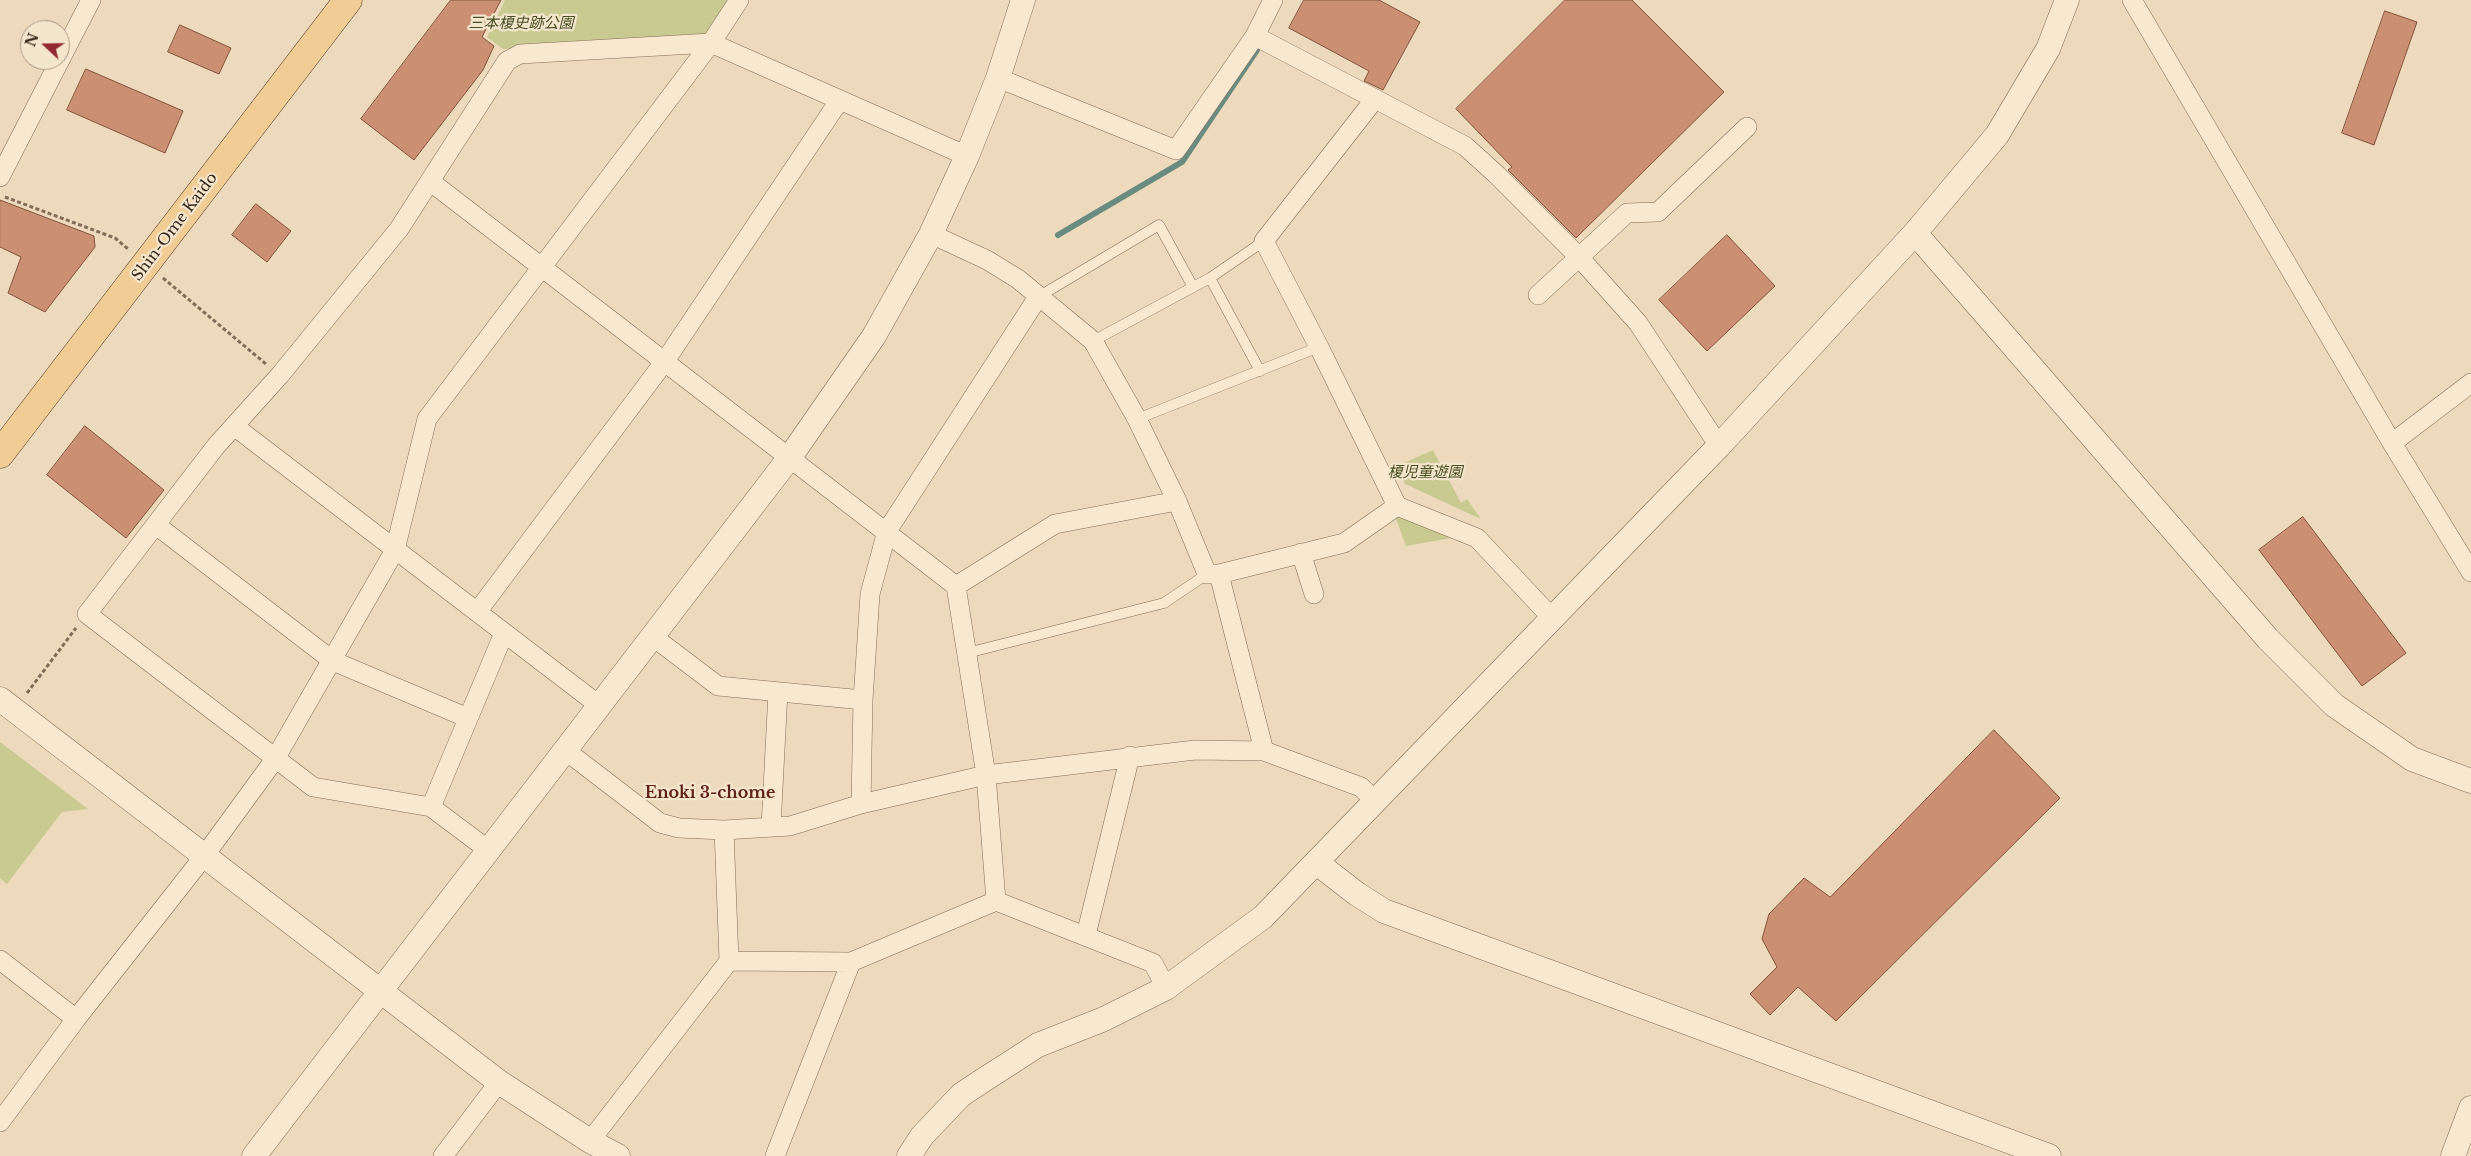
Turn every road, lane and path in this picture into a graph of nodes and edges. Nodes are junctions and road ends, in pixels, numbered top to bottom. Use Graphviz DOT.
graph roads {
  1 [pos="91,0"];
  2 [pos="348,0"];
  3 [pos="739,0"];
  4 [pos="1023,0"];
  5 [pos="1273,0"];
  6 [pos="2066,0"];
  7 [pos="2132,0"];
  8 [pos="1255,36"];
  9 [pos="70,41"];
  10 [pos="711,43"];
  11 [pos="55,70"];
  12 [pos="998,78"];
  13 [pos="1374,100"];
  14 [pos="839,101"];
  15 [pos="1746,127"];
  16 [pos="967,156"];
  17 [pos="0,176"];
  18 [pos="431,182"];
  19 [pos="0,195"];
  20 [pos="1915,233"];
  21 [pos="931,234"];
  22 [pos="1264,241"];
  23 [pos="1578,256"];
  24 [pos="146,265"];
  25 [pos="544,267"];
  26 [pos="1210,278"];
  27 [pos="1193,287"];
  28 [pos="1538,295"];
  29 [pos="1038,297"];
  30 [pos="1094,340"];
  31 [pos="1319,347"];
  32 [pos="665,361"];
  33 [pos="1260,371"];
  34 [pos="280,376"];
  35 [pos="2471,383"];
  36 [pos="1137,419"];
  37 [pos="234,426"];
  38 [pos="2392,443"];
  39 [pos="1719,446"];
  40 [pos="0,454"];
  41 [pos="790,457"];
  42 [pos="1176,500"];
  43 [pos="1397,506"];
  44 [pos="156,525"];
  45 [pos="887,530"];
  46 [pos="395,550"];
  47 [pos="1301,553"];
  48 [pos="2471,572"];
  49 [pos="1213,574"];
  50 [pos="956,586"];
  51 [pos="1314,594"];
  52 [pos="477,612"];
  53 [pos="87,614"];
  54 [pos="1552,618"];
  55 [pos="504,633"];
  56 [pos="652,636"];
  57 [pos="967,653"];
  58 [pos="333,660"];
  59 [pos="778,692"];
  60 [pos="863,700"];
  61 [pos="7,705"];
  62 [pos="600,706"];
  63 [pos="468,718"];
  64 [pos="565,750"];
  65 [pos="1264,751"];
  66 [pos="1130,756"];
  67 [pos="275,759"];
  68 [pos="986,775"];
  69 [pos="2471,781"];
  70 [pos="1375,801"];
  71 [pos="861,804"];
  72 [pos="431,807"];
  73 [pos="771,827"];
  74 [pos="724,830"];
  75 [pos="487,849"];
  76 [pos="204,855"];
  77 [pos="1317,863"];
  78 [pos="996,900"];
  79 [pos="1086,935"];
  80 [pos="0,960"];
  81 [pos="729,961"];
  82 [pos="851,962"];
  83 [pos="1166,988"];
  84 [pos="382,991"];
  85 [pos="76,1019"];
  86 [pos="499,1082"];
  87 [pos="2471,1108"];
  88 [pos="0,1122"];
  89 [pos="590,1141"];
  90 [pos="254,1156"];
  91 [pos="443,1156"];
  92 [pos="618,1156"];
  93 [pos="775,1156"];
  94 [pos="909,1156"];
  95 [pos="2049,1156"];
  96 [pos="2453,1156"];
  1 -- 9 [label="street"];
  2 -- 24 [label="main road, Shin-Ome Kaido"];
  3 -- 10 [label="street"];
  4 -- 12 [label="street"];
  5 -- 8 [label="street"];
  6 -- 20 [label="street"];
  7 -- 38 [label="street"];
  8 -- 12 [label="street"];
  8 -- 13 [label="street"];
  10 -- 14 [label="street"];
  10 -- 18 [label="street"];
  10 -- 25 [label="street"];
  11 -- 17 [label="street"];
  12 -- 16 [label="street"];
  13 -- 22 [label="street"];
  13 -- 23 [label="street"];
  14 -- 16 [label="street"];
  14 -- 32 [label="street"];
  15 -- 23 [label="street"];
  16 -- 21 [label="street"];
  18 -- 25 [label="street"];
  18 -- 34 [label="street"];
  19 -- 24 [label="path"];
  20 -- 39 [label="street"];
  20 -- 69 [label="street"];
  21 -- 29 [label="street"];
  21 -- 41 [label="street"];
  22 -- 26 [label="lane"];
  22 -- 31 [label="street"];
  23 -- 28 [label="street"];
  23 -- 39 [label="street"];
  24 -- 34 [label="path"];
  24 -- 40 [label="main road, Shin-Ome Kaido"];
  25 -- 32 [label="street"];
  25 -- 46 [label="street"];
  26 -- 27 [label="lane"];
  26 -- 33 [label="lane"];
  27 -- 29 [label="lane"];
  27 -- 30 [label="lane"];
  29 -- 30 [label="street"];
  29 -- 45 [label="street"];
  30 -- 36 [label="street"];
  31 -- 33 [label="lane"];
  31 -- 43 [label="street"];
  32 -- 41 [label="street"];
  32 -- 52 [label="street"];
  33 -- 36 [label="lane"];
  34 -- 37 [label="street"];
  35 -- 38 [label="street"];
  36 -- 42 [label="street"];
  37 -- 44 [label="street"];
  37 -- 46 [label="street"];
  38 -- 48 [label="street"];
  39 -- 54 [label="street"];
  41 -- 45 [label="street"];
  41 -- 56 [label="street"];
  42 -- 49 [label="street"];
  42 -- 50 [label="street"];
  43 -- 47 [label="street"];
  43 -- 54 [label="street"];
  44 -- 53 [label="street"];
  44 -- 58 [label="street"];
  45 -- 50 [label="street"];
  45 -- 60 [label="street"];
  46 -- 52 [label="street"];
  46 -- 58 [label="street"];
  47 -- 49 [label="street"];
  47 -- 51 [label="street"];
  49 -- 57 [label="lane"];
  49 -- 65 [label="street"];
  50 -- 57 [label="street"];
  52 -- 55 [label="street"];
  53 -- 61 [label="path"];
  53 -- 67 [label="street"];
  54 -- 70 [label="street"];
  55 -- 62 [label="street"];
  55 -- 63 [label="street"];
  56 -- 59 [label="street"];
  56 -- 62 [label="street"];
  57 -- 68 [label="street"];
  58 -- 63 [label="street"];
  58 -- 67 [label="street"];
  59 -- 60 [label="street"];
  59 -- 73 [label="street"];
  60 -- 71 [label="street"];
  61 -- 76 [label="street"];
  62 -- 64 [label="street"];
  63 -- 72 [label="street"];
  64 -- 74 [label="street"];
  64 -- 75 [label="street"];
  65 -- 66 [label="street"];
  65 -- 70 [label="street"];
  66 -- 68 [label="street"];
  66 -- 79 [label="street"];
  67 -- 72 [label="street"];
  67 -- 76 [label="street"];
  68 -- 71 [label="street"];
  68 -- 78 [label="street"];
  70 -- 77 [label="street"];
  71 -- 73 [label="street"];
  72 -- 75 [label="street"];
  73 -- 74 [label="street"];
  74 -- 81 [label="street"];
  75 -- 84 [label="street"];
  76 -- 84 [label="street"];
  76 -- 85 [label="street"];
  77 -- 83 [label="street"];
  77 -- 95 [label="street"];
  78 -- 79 [label="street"];
  78 -- 82 [label="street"];
  79 -- 83 [label="street"];
  80 -- 85 [label="street"];
  81 -- 82 [label="street"];
  81 -- 89 [label="street"];
  82 -- 93 [label="street"];
  83 -- 94 [label="street"];
  84 -- 86 [label="street"];
  84 -- 90 [label="street"];
  85 -- 88 [label="street"];
  86 -- 89 [label="street"];
  86 -- 91 [label="street"];
  87 -- 96 [label="street"];
  89 -- 92 [label="street"];
}
